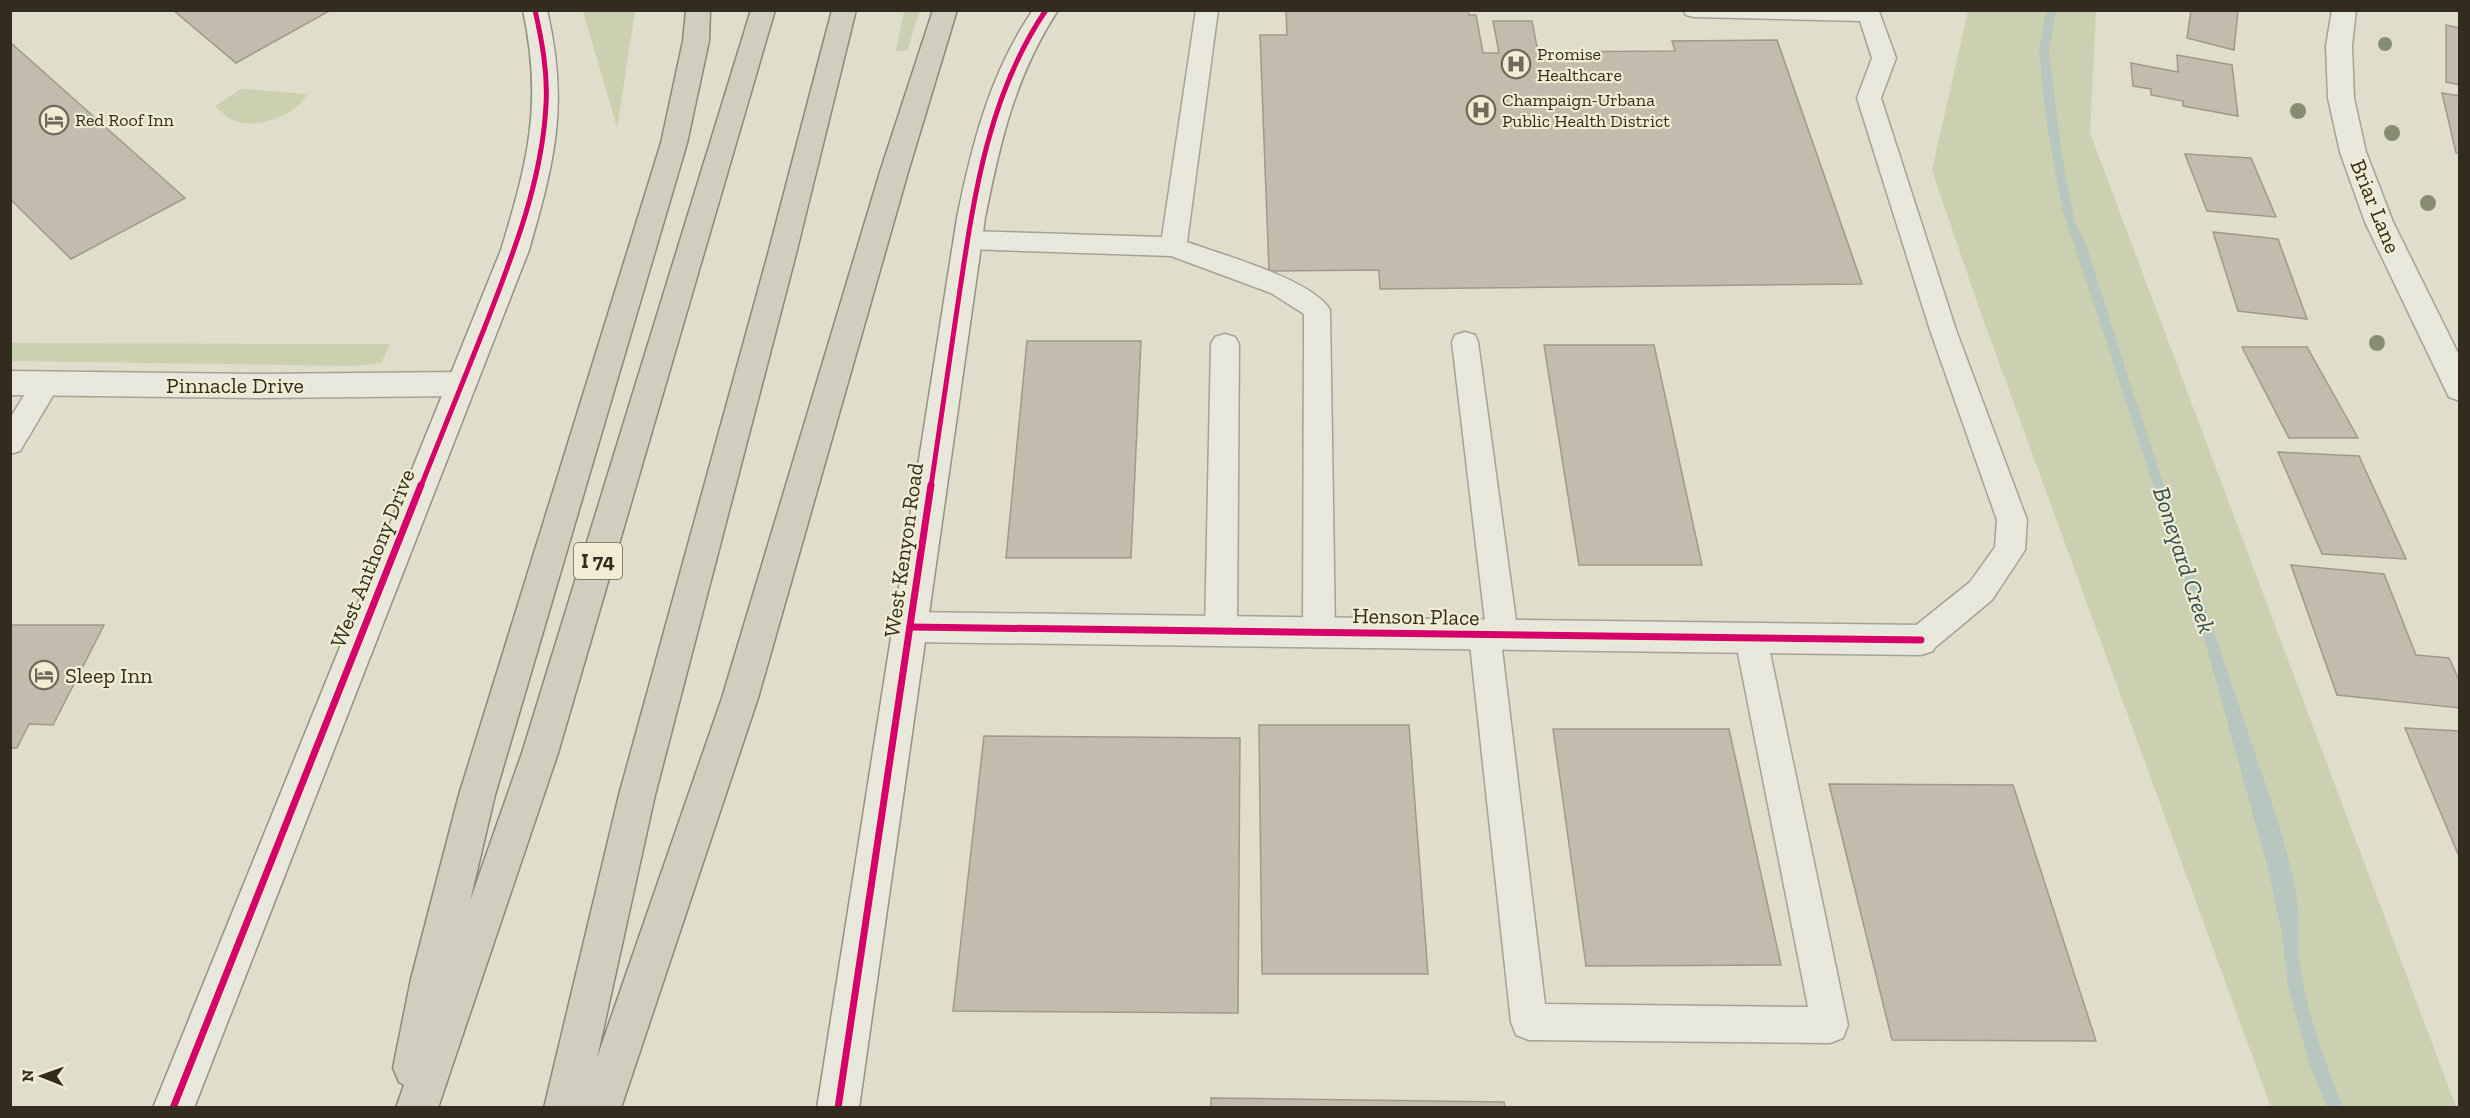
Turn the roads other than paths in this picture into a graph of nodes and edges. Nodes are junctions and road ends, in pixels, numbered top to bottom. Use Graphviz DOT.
graph roads {
  1 [pos="536,10"];
  2 [pos="698,10"];
  3 [pos="763,10"];
  4 [pos="844,10"];
  5 [pos="945,10"];
  6 [pos="1046,10"];
  7 [pos="1207,10"];
  8 [pos="1694,10"];
  9 [pos="2344,10"];
  10 [pos="1868,12"];
  11 [pos="968,240"];
  12 [pos="1173,247"];
  13 [pos="1465,342"];
  14 [pos="1225,344"];
  15 [pos="10,383"];
  16 [pos="46,384"];
  17 [pos="460,384"];
  18 [pos="2460,389"];
  19 [pos="10,443"];
  20 [pos="910,627"];
  21 [pos="1221,631"];
  22 [pos="1319,633"];
  23 [pos="1493,635"];
  24 [pos="1751,638"];
  25 [pos="1921,640"];
  26 [pos="172,1107"];
  27 [pos="405,1107"];
  28 [pos="417,1107"];
  29 [pos="565,1107"];
  30 [pos="600,1107"];
  31 [pos="838,1107"];
  1 -- 17 [label="street, West Anthony Drive"];
  2 -- 27 [label="highway"];
  3 -- 28 [label="highway, I 74"];
  4 -- 29 [label="highway"];
  5 -- 30 [label="highway"];
  6 -- 11 [label="street, West Kenyon Road"];
  7 -- 12 [label="lane"];
  8 -- 10 [label="lane"];
  9 -- 18 [label="street, Briar Lane"];
  10 -- 25 [label="lane"];
  11 -- 12 [label="lane"];
  11 -- 20 [label="street, West Kenyon Road"];
  12 -- 22 [label="lane"];
  13 -- 23 [label="lane"];
  14 -- 21 [label="lane"];
  15 -- 16 [label="street, Pinnacle Drive"];
  16 -- 17 [label="street, Pinnacle Drive"];
  16 -- 19 [label="lane"];
  17 -- 26 [label="street, West Anthony Drive"];
  20 -- 21 [label="street, Henson Place"];
  20 -- 31 [label="street, West Kenyon Road"];
  21 -- 22 [label="street, Henson Place"];
  22 -- 23 [label="street, Henson Place"];
  23 -- 24 [label="street, Henson Place"];
  23 -- 24 [label="lane"];
  24 -- 25 [label="street, Henson Place"];
}
